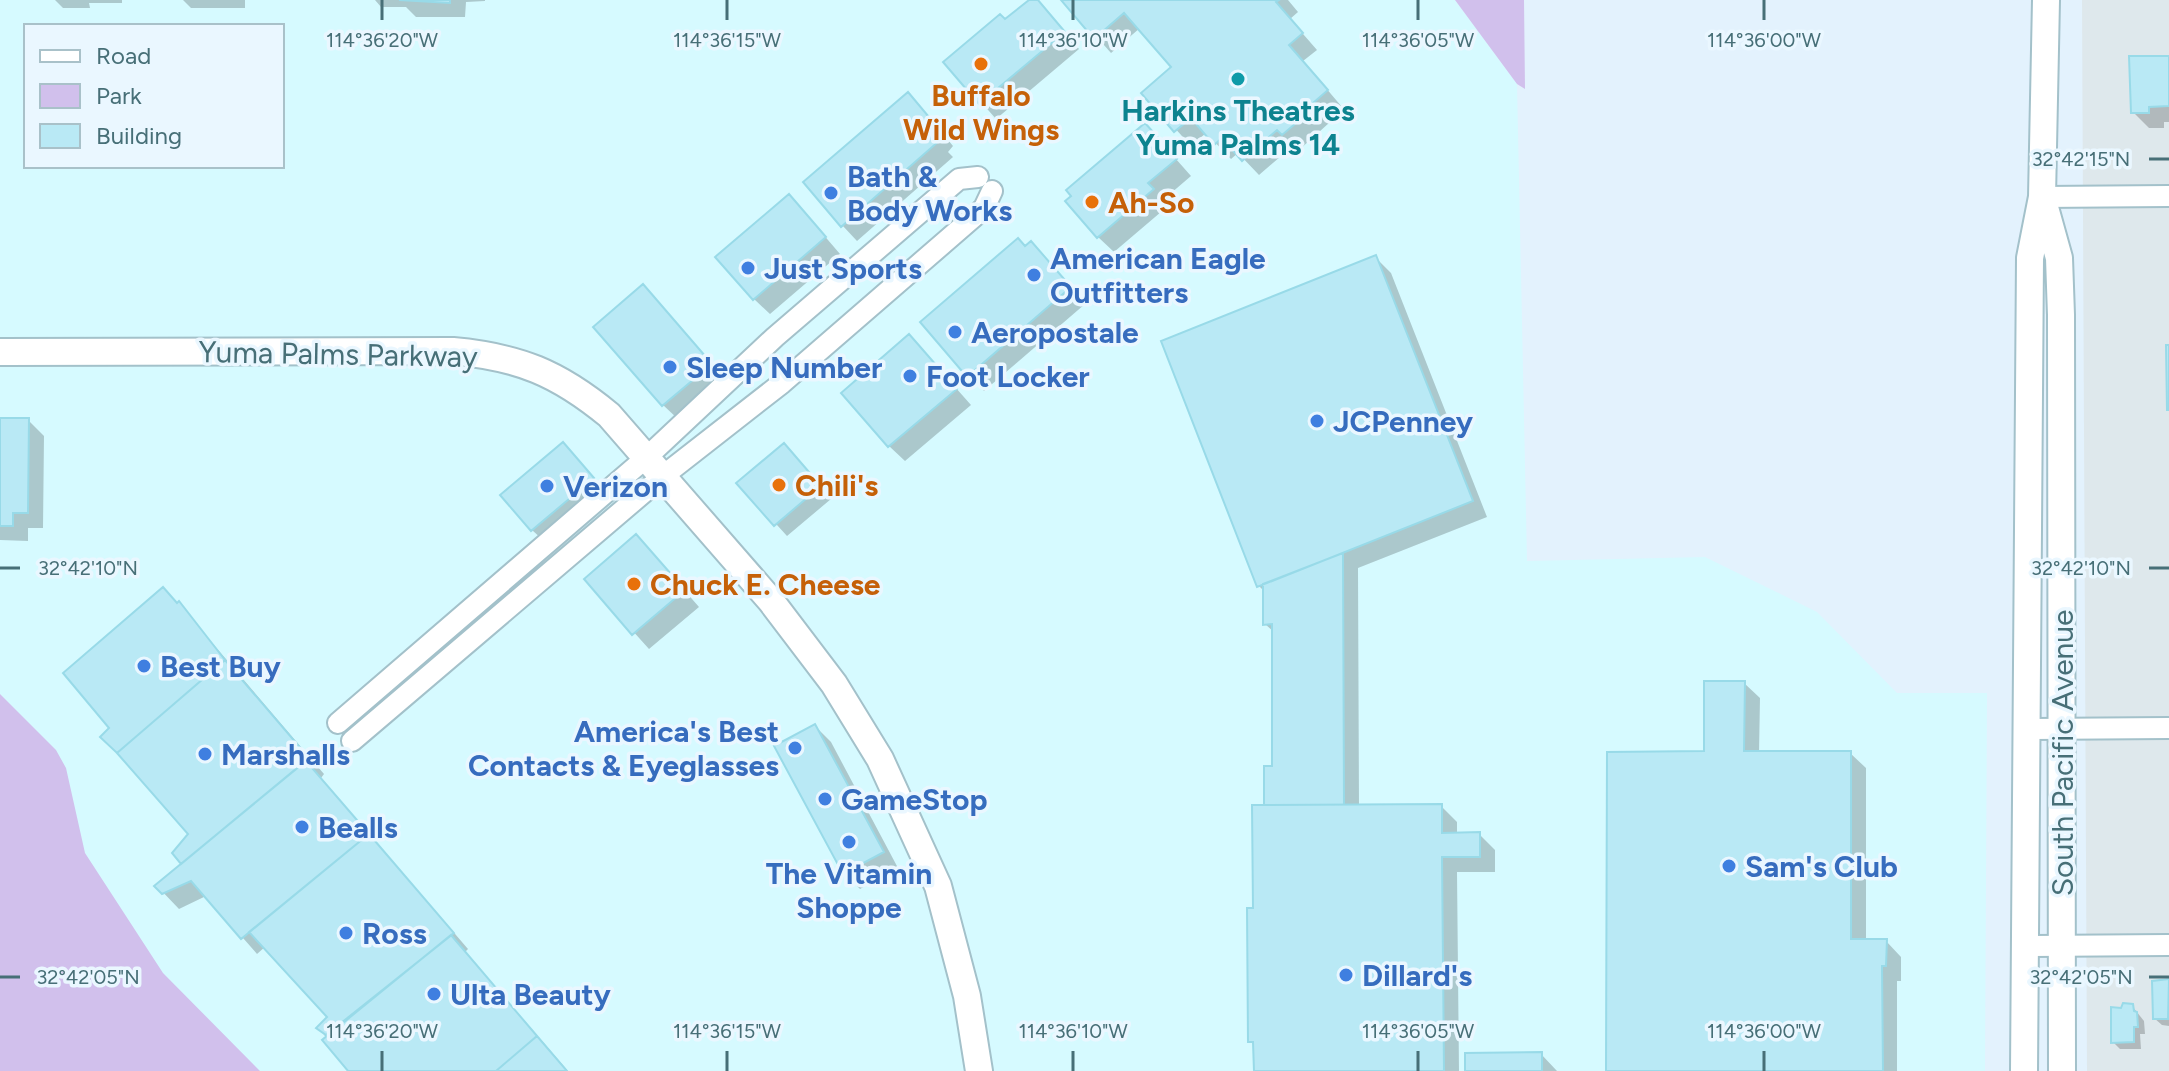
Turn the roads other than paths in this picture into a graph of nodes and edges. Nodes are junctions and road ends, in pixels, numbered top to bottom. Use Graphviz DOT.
graph roads {
  1 [pos="2046,0"];
  2 [pos="2169,196"];
  3 [pos="2042,197"];
  4 [pos="0,352"];
  5 [pos="655,466"];
  6 [pos="338,723"];
  7 [pos="2169,728"];
  8 [pos="2028,729"];
  9 [pos="2063,729"];
  10 [pos="352,741"];
  11 [pos="2169,945"];
  12 [pos="2023,946"];
  13 [pos="2061,946"];
  14 [pos="979,1071"];
  15 [pos="2024,1071"];
  16 [pos="2062,1071"];
  1 -- 3 [label="street, South Pacific Avenue"];
  2 -- 3 [label="street"];
  3 -- 8 [label="street, South Pacific Avenue"];
  3 -- 9 [label="street, South Pacific Avenue"];
  4 -- 5 [label="street, Yuma Palms Parkway"];
  5 -- 5 [label="street"];
  5 -- 6 [label="street"];
  5 -- 10 [label="street"];
  5 -- 14 [label="street, Yuma Palms Parkway"];
  7 -- 9 [label="street"];
  8 -- 9 [label="street"];
  8 -- 12 [label="street, South Pacific Avenue"];
  9 -- 13 [label="street, South Pacific Avenue"];
  11 -- 13 [label="street"];
  12 -- 13 [label="street"];
  12 -- 15 [label="street, South Pacific Avenue"];
  13 -- 16 [label="street, South Pacific Avenue"];
}
